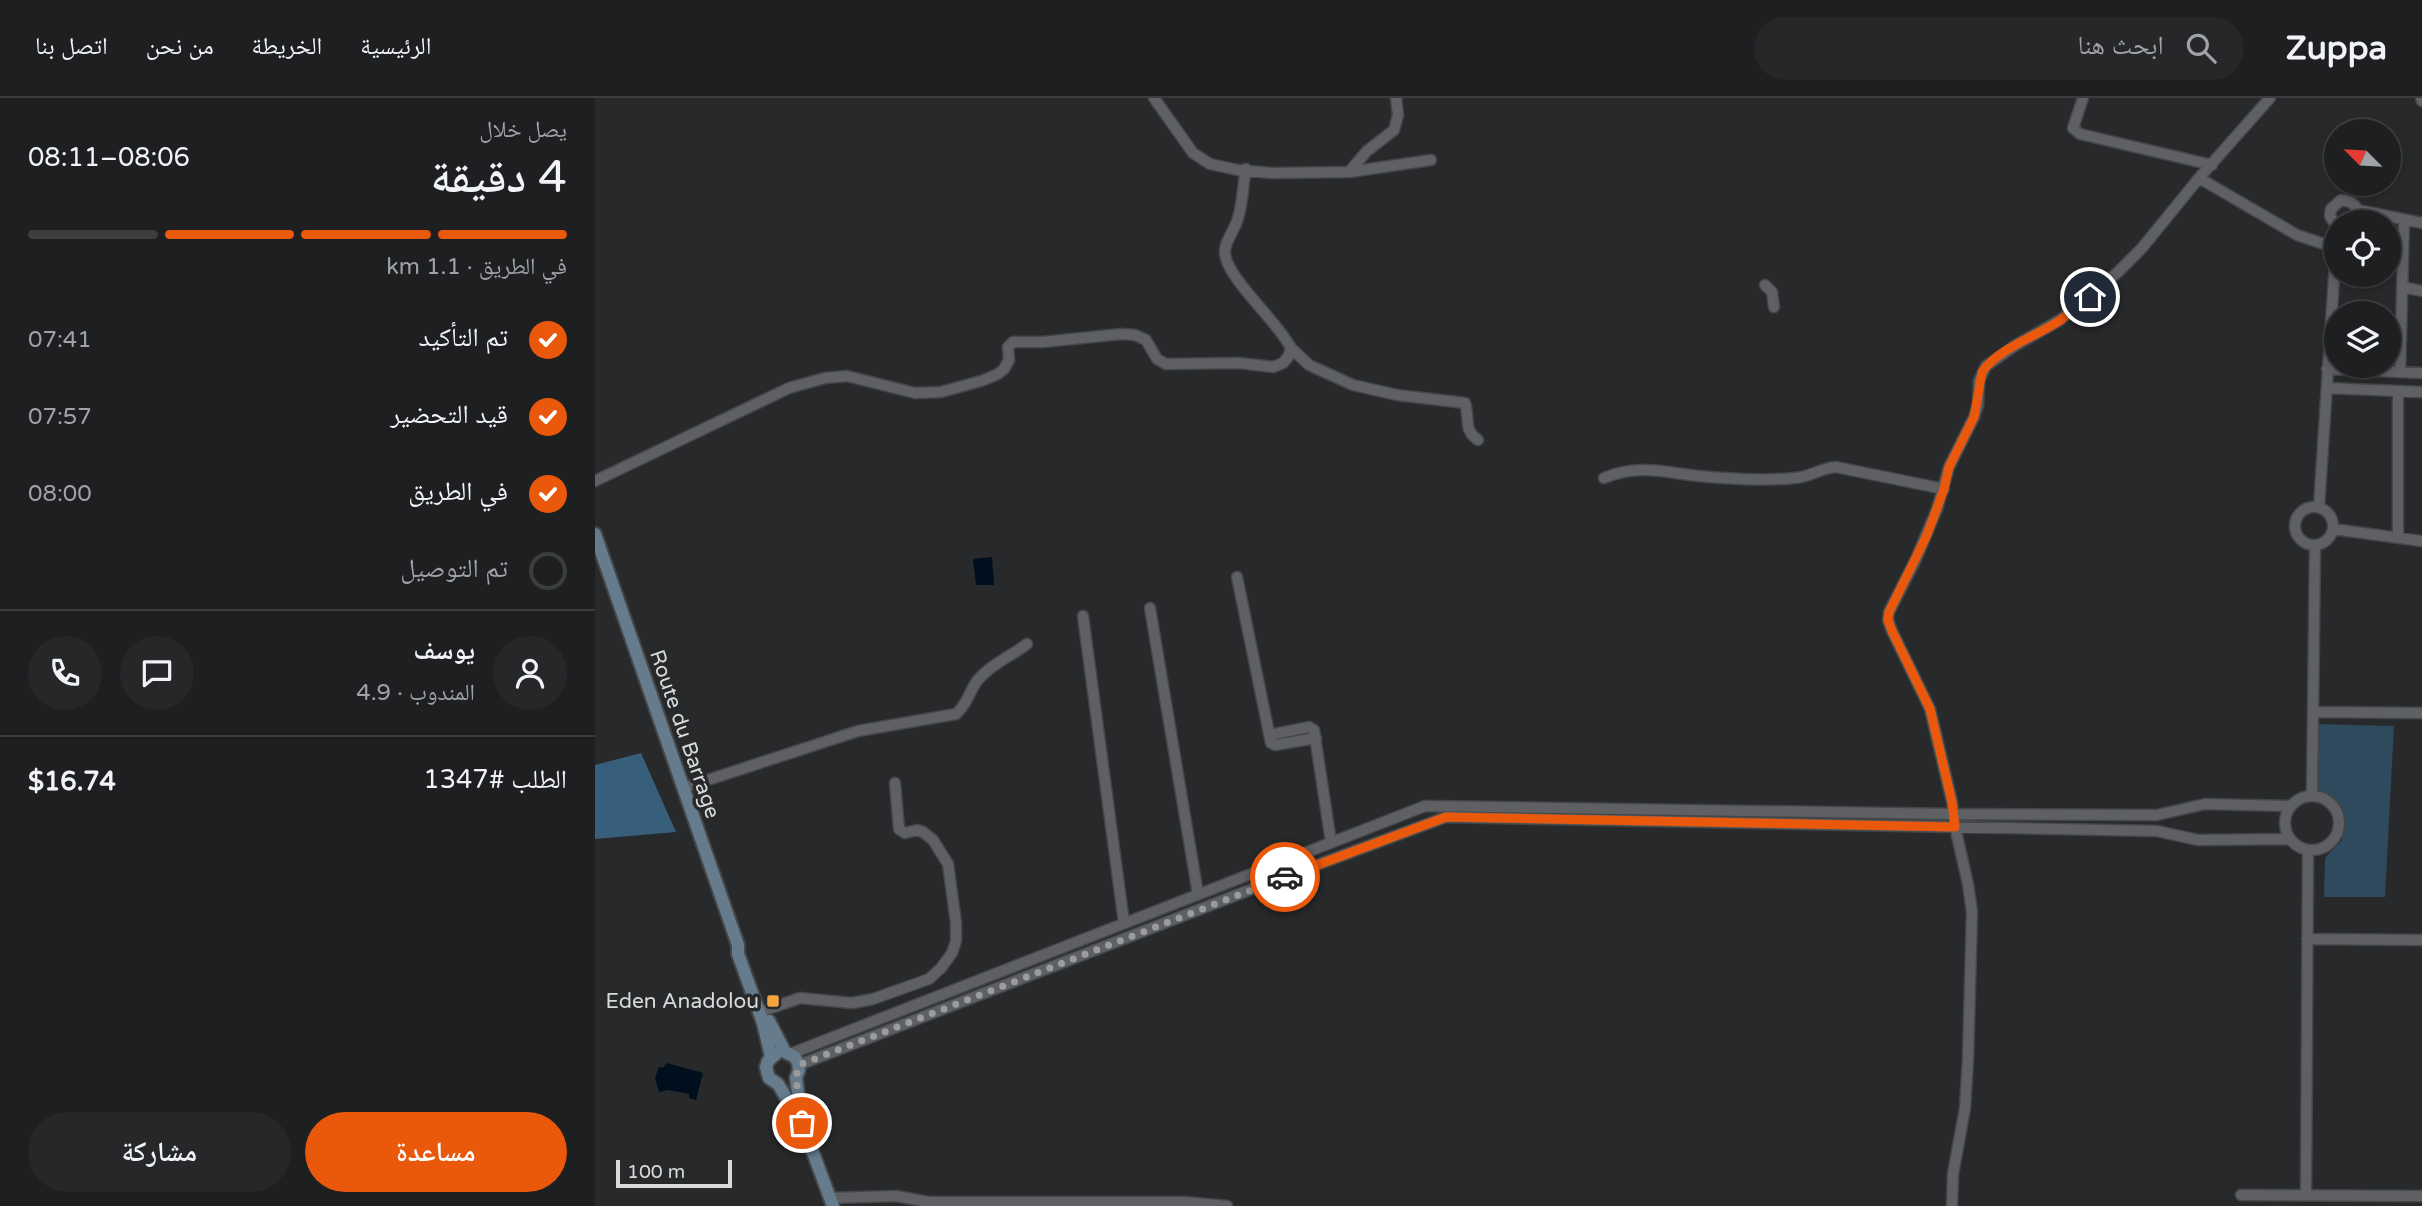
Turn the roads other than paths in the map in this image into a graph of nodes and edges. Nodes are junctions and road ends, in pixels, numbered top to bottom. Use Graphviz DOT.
graph roads {
  1 [pos="1154,98"];
  2 [pos="1396,98"];
  3 [pos="2083,98"];
  4 [pos="2270,98"];
  5 [pos="1431,160"];
  6 [pos="2212,166"];
  7 [pos="1247,169"];
  8 [pos="1349,172"];
  9 [pos="2199,178"];
  10 [pos="2331,210"];
  11 [pos="2358,210"];
  12 [pos="2401,219"];
  13 [pos="2404,220"];
  14 [pos="2422,223"];
  15 [pos="2324,243"];
  16 [pos="1765,285"];
  17 [pos="2402,287"];
  18 [pos="2422,291"];
  19 [pos="1775,307"];
  20 [pos="2401,330"];
  21 [pos="1291,348"];
  22 [pos="2401,372"];
  23 [pos="2422,373"];
  24 [pos="2327,378"];
  25 [pos="2327,388"];
  26 [pos="2398,392"];
  27 [pos="2422,392"];
  28 [pos="1478,440"];
  29 [pos="1604,478"];
  30 [pos="595,481"];
  31 [pos="1944,489"];
  32 [pos="2319,507"];
  33 [pos="2333,529"];
  34 [pos="595,534"];
  35 [pos="2398,538"];
  36 [pos="2422,541"];
  37 [pos="2315,545"];
  38 [pos="1237,577"];
  39 [pos="1150,608"];
  40 [pos="1083,616"];
  41 [pos="1027,644"];
  42 [pos="2313,712"];
  43 [pos="2422,713"];
  44 [pos="895,783"];
  45 [pos="683,788"];
  46 [pos="2312,795"];
  47 [pos="2290,806"];
  48 [pos="1953,814"];
  49 [pos="1955,827"];
  50 [pos="2289,839"];
  51 [pos="1331,842"];
  52 [pos="2308,851"];
  53 [pos="1198,894"];
  54 [pos="1124,923"];
  55 [pos="2307,939"];
  56 [pos="2422,940"];
  57 [pos="738,947"];
  58 [pos="765,1010"];
  59 [pos="787,1053"];
  60 [pos="771,1057"];
  61 [pos="797,1072"];
  62 [pos="778,1084"];
  63 [pos="802,1123"];
  64 [pos="2241,1195"];
  65 [pos="2305,1195"];
  66 [pos="2422,1196"];
  67 [pos="831,1202"];
  68 [pos="1227,1206"];
  69 [pos="1952,1206"];
  1 -- 7 [label="street"];
  2 -- 8 [label="street"];
  3 -- 6 [label="street"];
  4 -- 6 [label="street"];
  5 -- 8 [label="street"];
  6 -- 9 [label="street"];
  7 -- 8 [label="street"];
  7 -- 21 [label="street"];
  9 -- 15 [label="street"];
  9 -- 31 [label="street"];
  10 -- 11 [label="street"];
  12 -- 13 [label="street"];
  13 -- 14 [label="street"];
  13 -- 17 [label="street"];
  16 -- 19 [label="street"];
  17 -- 18 [label="street"];
  17 -- 20 [label="street"];
  21 -- 28 [label="street"];
  21 -- 30 [label="street"];
  22 -- 23 [label="street"];
  24 -- 25 [label="street"];
  25 -- 26 [label="street"];
  25 -- 32 [label="street"];
  26 -- 27 [label="street"];
  26 -- 35 [label="street"];
  29 -- 31 [label="street"];
  31 -- 48 [label="street"];
  32 -- 33 [label="street"];
  32 -- 37 [label="street"];
  33 -- 35 [label="street"];
  33 -- 37 [label="street"];
  34 -- 45 [label="main road, Route du Barrage"];
  35 -- 36 [label="street"];
  37 -- 42 [label="street"];
  38 -- 51 [label="street"];
  39 -- 53 [label="street"];
  40 -- 54 [label="street"];
  41 -- 45 [label="street"];
  42 -- 43 [label="street"];
  42 -- 46 [label="street"];
  44 -- 58 [label="street"];
  45 -- 57 [label="main road, Route du Barrage"];
  46 -- 47 [label="street"];
  46 -- 52 [label="street"];
  47 -- 48 [label="street"];
  47 -- 50 [label="street"];
  48 -- 49 [label="street"];
  48 -- 51 [label="street"];
  49 -- 50 [label="street"];
  49 -- 61 [label="street"];
  49 -- 69 [label="street"];
  50 -- 52 [label="street"];
  51 -- 53 [label="street"];
  52 -- 55 [label="street"];
  53 -- 54 [label="street"];
  54 -- 59 [label="street"];
  55 -- 56 [label="street"];
  55 -- 65 [label="street"];
  57 -- 58 [label="main road, Route du Barrage"];
  57 -- 60 [label="main road, Route du Barrage"];
  58 -- 59 [label="main road, Route du Barrage"];
  59 -- 60 [label="main road"];
  59 -- 61 [label="main road, Route du Barrage"];
  60 -- 62 [label="main road, Route du Barrage"];
  61 -- 62 [label="main road"];
  61 -- 63 [label="main road, Route du Barrage"];
  62 -- 63 [label="main road, Route du Barrage"];
  63 -- 67 [label="main road, Route du Barrage"];
  64 -- 65 [label="street"];
  65 -- 66 [label="street"];
  67 -- 68 [label="street"];
}
